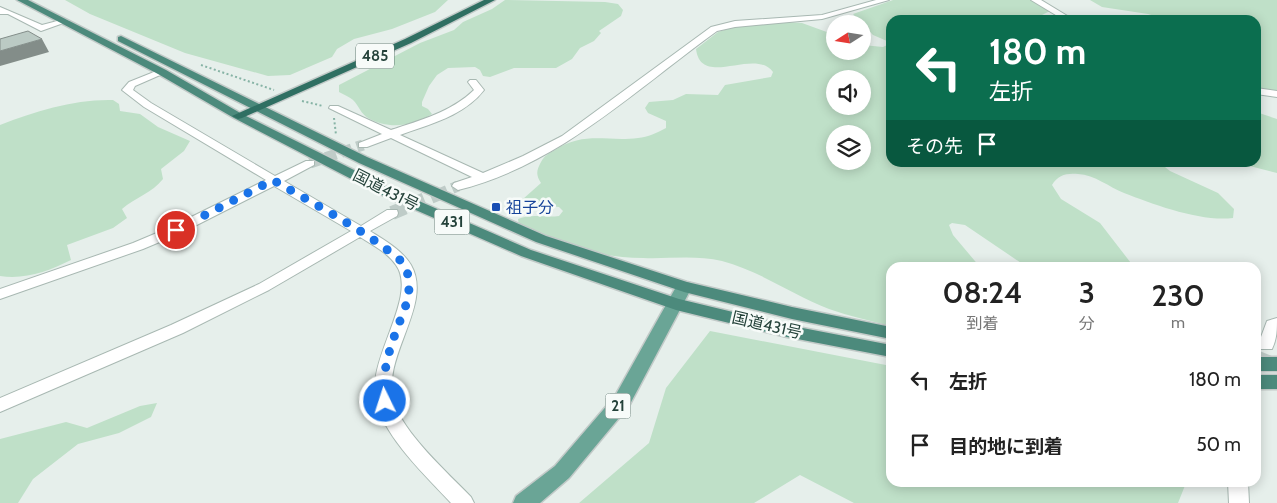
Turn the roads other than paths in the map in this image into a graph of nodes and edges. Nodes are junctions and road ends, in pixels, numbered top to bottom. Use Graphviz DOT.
graph roads {
  1 [pos="21,0"];
  2 [pos="41,0"];
  3 [pos="491,0"];
  4 [pos="884,0"];
  5 [pos="1035,0"];
  6 [pos="0,8"];
  7 [pos="1061,15"];
  8 [pos="65,21"];
  9 [pos="162,72"];
  10 [pos="473,82"];
  11 [pos="1261,92"];
  12 [pos="1277,94"];
  13 [pos="256,108"];
  14 [pos="334,108"];
  15 [pos="238,116"];
  16 [pos="391,134"];
  17 [pos="364,145"];
  18 [pos="310,163"];
  19 [pos="483,177"];
  20 [pos="273,180"];
  21 [pos="458,186"];
  22 [pos="392,213"];
  23 [pos="360,230"];
  24 [pos="684,287"];
  25 [pos="0,294"];
  26 [pos="676,304"];
  27 [pos="1277,323"];
  28 [pos="886,331"];
  29 [pos="1266,345"];
  30 [pos="886,350"];
  31 [pos="1261,364"];
  32 [pos="1277,364"];
  33 [pos="1261,382"];
  34 [pos="1277,382"];
  35 [pos="0,404"];
  36 [pos="1238,487"];
  37 [pos="464,503"];
  38 [pos="524,503"];
  39 [pos="1239,503"];
  1 -- 8 [label="highway, 国道431号 / 431"];
  2 -- 13 [label="highway, 国道431号 / 431"];
  3 -- 13 [label="highway, 485"];
  4 -- 19 [label="street"];
  5 -- 7 [label="street"];
  6 -- 8 [label="street"];
  8 -- 9 [label="highway, 国道431号 / 431"];
  9 -- 15 [label="highway, 国道431号 / 431"];
  9 -- 20 [label="street"];
  10 -- 16 [label="street"];
  11 -- 12 [label="street"];
  13 -- 15 [label="highway, 485"];
  13 -- 24 [label="highway, 国道431号 / 431"];
  14 -- 19 [label="street"];
  15 -- 26 [label="highway, 国道431号 / 431"];
  16 -- 17 [label="street"];
  18 -- 20 [label="street"];
  19 -- 21 [label="street"];
  20 -- 23 [label="street"];
  20 -- 25 [label="street"];
  22 -- 23 [label="street"];
  23 -- 35 [label="street"];
  23 -- 37 [label="street"];
  24 -- 26 [label="main road, 21"];
  24 -- 28 [label="highway, 国道431号 / 431"];
  26 -- 30 [label="highway, 国道431号 / 431"];
  26 -- 38 [label="main road, 21"];
  27 -- 29 [label="street"];
  31 -- 32 [label="highway"];
  33 -- 34 [label="highway"];
  36 -- 39 [label="street"];
}
